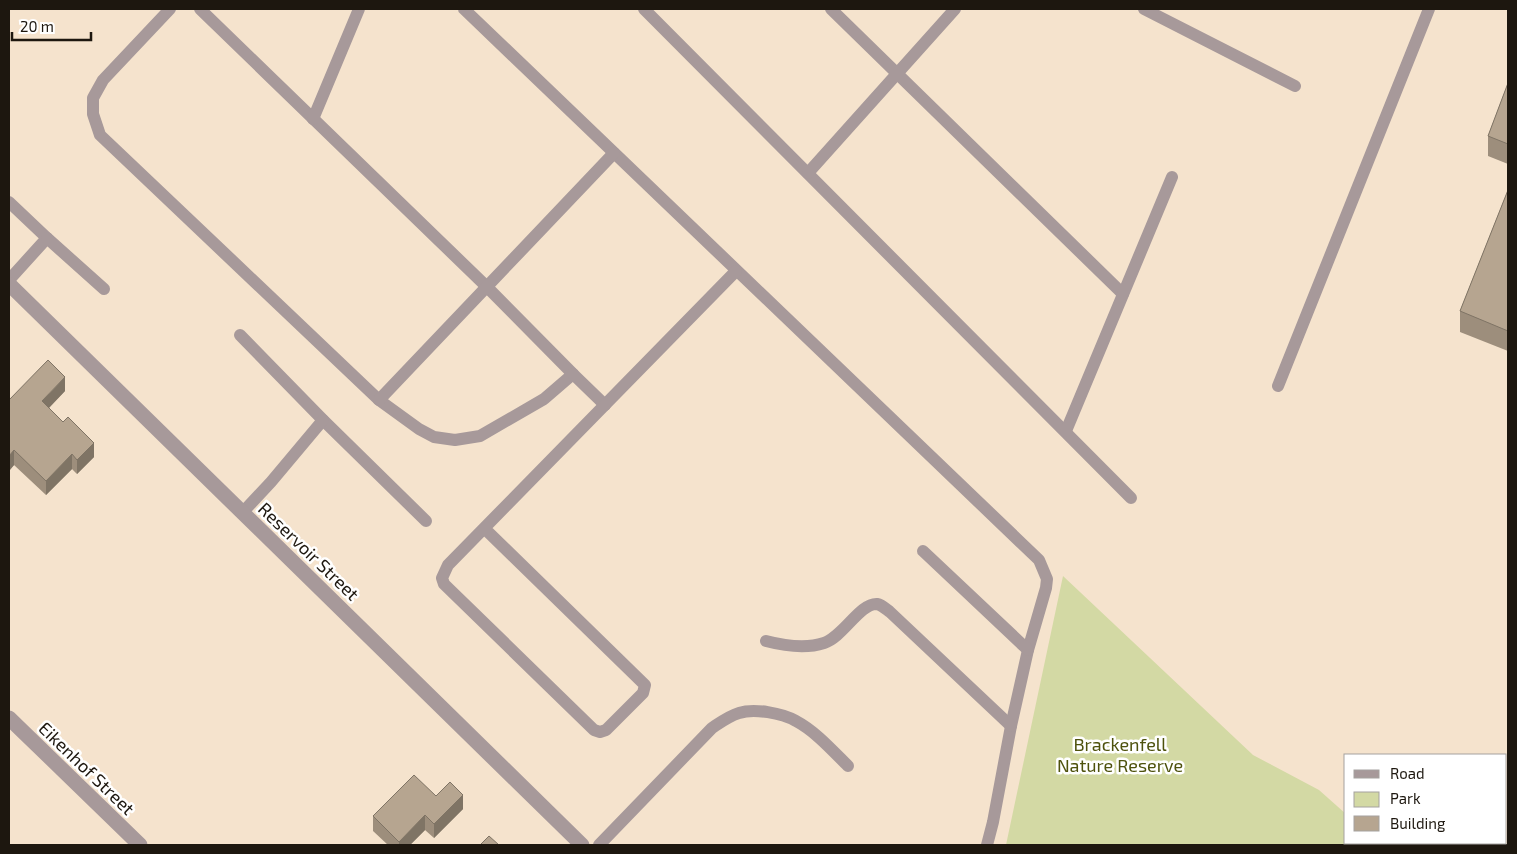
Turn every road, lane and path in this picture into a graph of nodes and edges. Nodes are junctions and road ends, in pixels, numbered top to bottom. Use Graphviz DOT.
graph roads {
  1 [pos="170,9"];
  2 [pos="200,9"];
  3 [pos="359,9"];
  4 [pos="464,9"];
  5 [pos="644,9"];
  6 [pos="831,9"];
  7 [pos="955,9"];
  8 [pos="1144,9"];
  9 [pos="1429,9"];
  10 [pos="897,73"];
  11 [pos="1295,86"];
  12 [pos="313,119"];
  13 [pos="614,153"];
  14 [pos="808,173"];
  15 [pos="1172,177"];
  16 [pos="9,202"];
  17 [pos="47,238"];
  18 [pos="736,271"];
  19 [pos="9,280"];
  20 [pos="9,284"];
  21 [pos="487,287"];
  22 [pos="104,289"];
  23 [pos="1123,294"];
  24 [pos="240,335"];
  25 [pos="573,374"];
  26 [pos="1278,386"];
  27 [pos="379,400"];
  28 [pos="606,405"];
  29 [pos="323,420"];
  30 [pos="1066,432"];
  31 [pos="1131,498"];
  32 [pos="242,513"];
  33 [pos="426,521"];
  34 [pos="485,529"];
  35 [pos="923,551"];
  36 [pos="766,641"];
  37 [pos="1028,650"];
  38 [pos="9,718"];
  39 [pos="1011,726"];
  40 [pos="848,766"];
  41 [pos="140,845"];
  42 [pos="582,845"];
  43 [pos="599,845"];
  44 [pos="986,845"];
  1 -- 27 [label="lane"];
  2 -- 12 [label="lane"];
  3 -- 12 [label="lane"];
  4 -- 13 [label="lane"];
  5 -- 14 [label="lane"];
  6 -- 10 [label="lane"];
  7 -- 10 [label="lane"];
  8 -- 11 [label="lane"];
  9 -- 26 [label="lane"];
  10 -- 14 [label="lane"];
  10 -- 23 [label="lane"];
  12 -- 21 [label="lane"];
  13 -- 18 [label="lane"];
  13 -- 21 [label="lane"];
  14 -- 30 [label="lane"];
  15 -- 23 [label="lane"];
  16 -- 17 [label="lane"];
  17 -- 19 [label="lane"];
  17 -- 22 [label="lane"];
  18 -- 28 [label="lane"];
  18 -- 37 [label="lane"];
  20 -- 32 [label="street, Reservoir Street"];
  21 -- 25 [label="lane"];
  21 -- 27 [label="lane"];
  23 -- 30 [label="lane"];
  24 -- 29 [label="lane"];
  25 -- 27 [label="lane"];
  25 -- 28 [label="lane"];
  28 -- 34 [label="lane"];
  29 -- 32 [label="lane"];
  29 -- 33 [label="lane"];
  30 -- 31 [label="lane"];
  32 -- 42 [label="street, Reservoir Street"];
  34 -- 34 [label="lane"];
  35 -- 37 [label="lane"];
  36 -- 39 [label="lane"];
  37 -- 39 [label="lane"];
  38 -- 41 [label="street, Eikenhof Street"];
  39 -- 44 [label="lane"];
  40 -- 43 [label="lane"];
}
